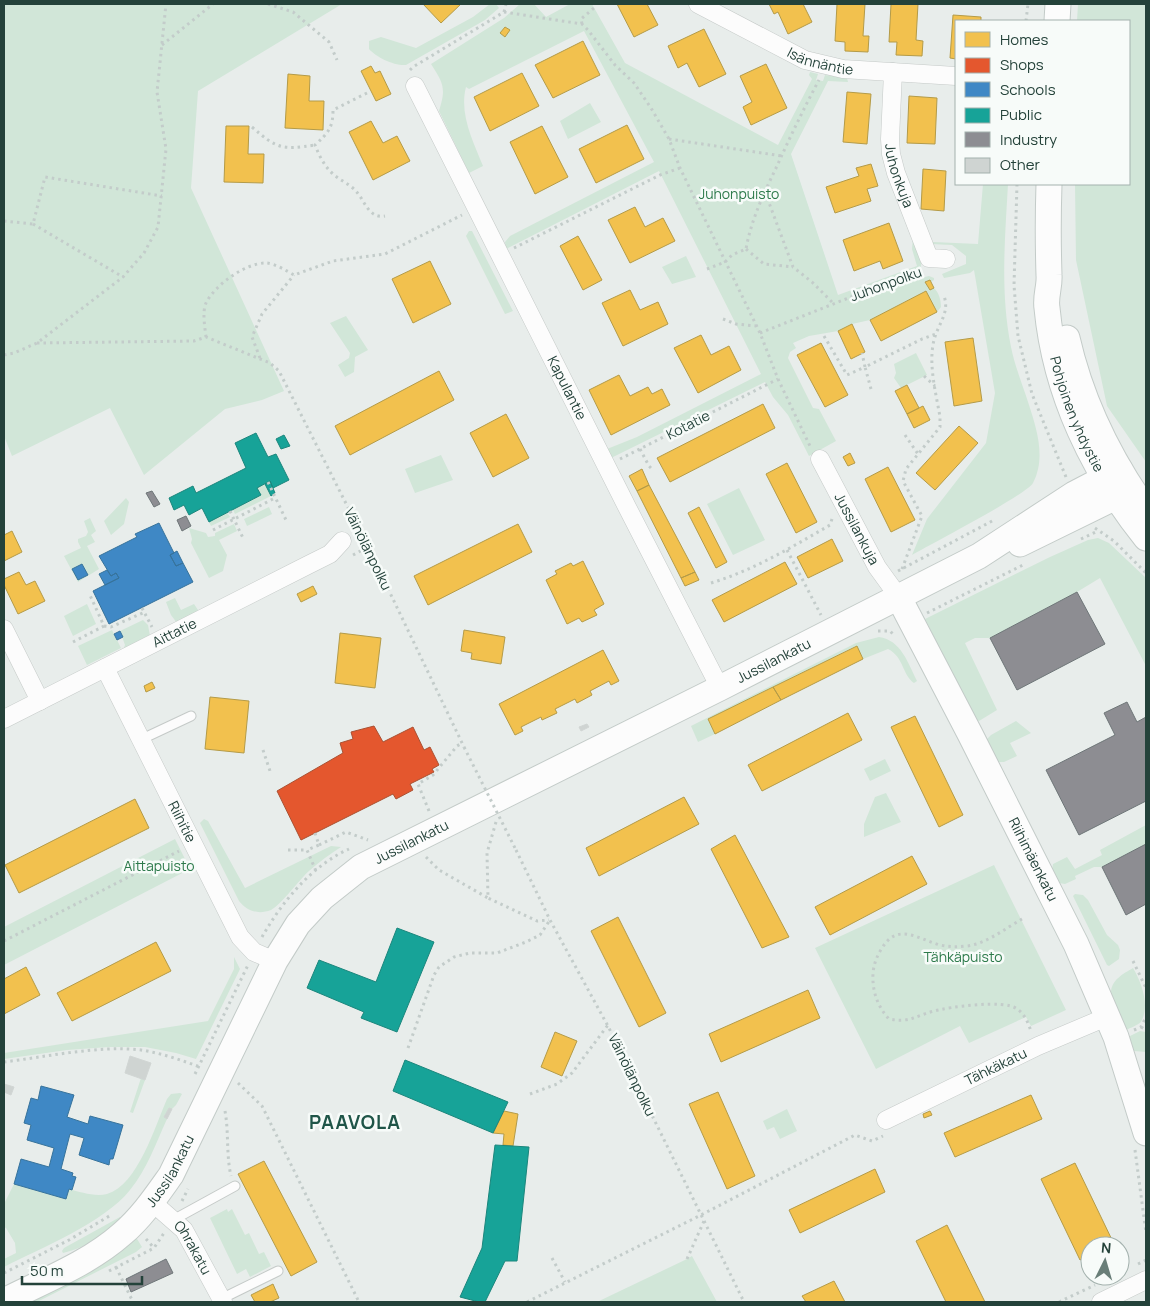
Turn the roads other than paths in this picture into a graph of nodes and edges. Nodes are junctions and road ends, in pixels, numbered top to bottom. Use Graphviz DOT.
graph roads {
  1 [pos="698,4"];
  2 [pos="1058,4"];
  3 [pos="1057,20"];
  4 [pos="893,72"];
  5 [pos="955,76"];
  6 [pos="411,81"];
  7 [pos="1049,185"];
  8 [pos="937,258"];
  9 [pos="820,458"];
  10 [pos="1118,484"];
  11 [pos="1146,510"];
  12 [pos="1146,538"];
  13 [pos="342,541"];
  14 [pos="898,596"];
  15 [pos="4,629"];
  16 [pos="105,668"];
  17 [pos="720,688"];
  18 [pos="40,701"];
  19 [pos="191,716"];
  20 [pos="4,719"];
  21 [pos="142,739"];
  22 [pos="275,961"];
  23 [pos="1108,1016"];
  24 [pos="886,1120"];
  25 [pos="1140,1139"];
  26 [pos="235,1186"];
  27 [pos="152,1202"];
  28 [pos="173,1220"];
  29 [pos="278,1271"];
  30 [pos="1146,1280"];
  31 [pos="4,1301"];
  32 [pos="222,1301"];
  33 [pos="1101,1302"];
  1 -- 4 [label="street, Isännäntie"];
  2 -- 3 [label="main road"];
  4 -- 5 [label="street, Isännäntie"];
  4 -- 8 [label="street, Juhonkuja"];
  6 -- 17 [label="street, Kapulantie"];
  7 -- 10 [label="main road, Pohjoinen yhdystie"];
  9 -- 14 [label="street, Jussilankuja"];
  10 -- 11 [label="main road, Pohjoinen yhdystie"];
  10 -- 12 [label="main road, Pohjoinen yhdystie"];
  10 -- 14 [label="main road, Jussilankatu"];
  13 -- 16 [label="street, Aittatie"];
  14 -- 17 [label="main road, Jussilankatu"];
  14 -- 23 [label="main road, Riihimäenkatu"];
  15 -- 18 [label="street"];
  16 -- 18 [label="street, Aittatie"];
  16 -- 21 [label="street, Riihitie"];
  17 -- 22 [label="main road, Jussilankatu"];
  18 -- 20 [label="street, Aittatie"];
  19 -- 21 [label="lane"];
  21 -- 22 [label="street, Riihitie"];
  22 -- 27 [label="main road, Jussilankatu"];
  23 -- 24 [label="street, Tähkäkatu"];
  23 -- 25 [label="main road, Riihimäenkatu"];
  26 -- 28 [label="lane"];
  27 -- 28 [label="street, Ohrakatu"];
  27 -- 31 [label="main road, Jussilankatu"];
  28 -- 32 [label="street, Ohrakatu"];
  29 -- 32 [label="lane"];
  30 -- 33 [label="street"];
}
